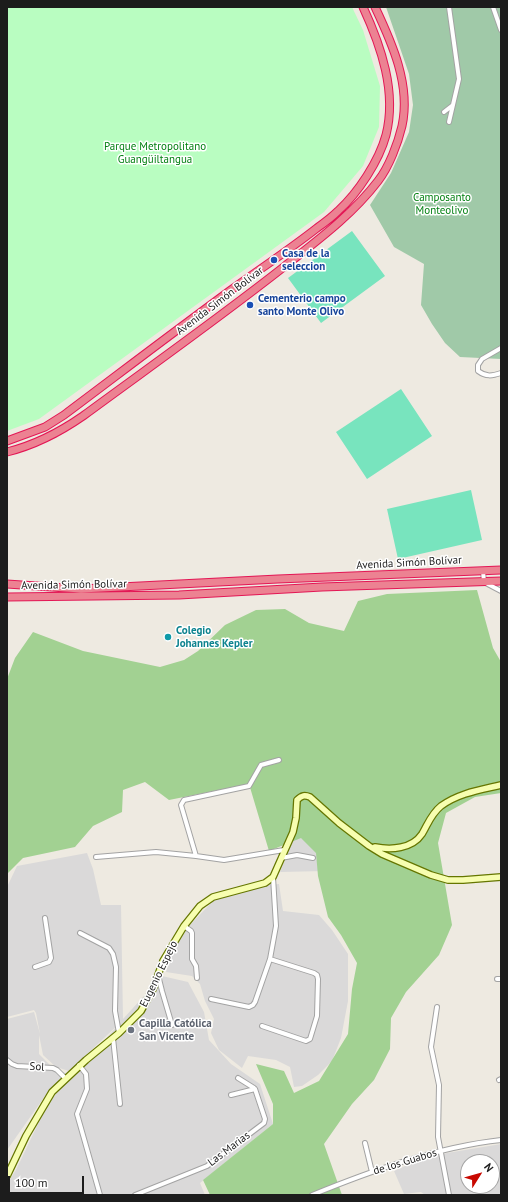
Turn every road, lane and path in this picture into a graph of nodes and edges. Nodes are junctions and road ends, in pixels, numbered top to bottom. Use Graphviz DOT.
graph roads {
  1 [pos="363,7"];
  2 [pos="375,7"];
  3 [pos="449,7"];
  4 [pos="493,7"];
  5 [pos="501,30"];
  6 [pos="454,105"];
  7 [pos="444,112"];
  8 [pos="449,122"];
  9 [pos="189,322"];
  10 [pos="197,333"];
  11 [pos="501,348"];
  12 [pos="501,373"];
  13 [pos="7,441"];
  14 [pos="7,452"];
  15 [pos="501,570"];
  16 [pos="483,571"];
  17 [pos="501,581"];
  18 [pos="484,582"];
  19 [pos="7,584"];
  20 [pos="501,591"];
  21 [pos="7,597"];
  22 [pos="279,760"];
  23 [pos="501,785"];
  24 [pos="369,846"];
  25 [pos="284,850"];
  26 [pos="196,856"];
  27 [pos="96,857"];
  28 [pos="281,858"];
  29 [pos="313,858"];
  30 [pos="273,877"];
  31 [pos="501,877"];
  32 [pos="45,918"];
  33 [pos="184,926"];
  34 [pos="80,933"];
  35 [pos="270,959"];
  36 [pos="35,967"];
  37 [pos="158,975"];
  38 [pos="197,978"];
  39 [pos="211,999"];
  40 [pos="437,1007"];
  41 [pos="172,1025"];
  42 [pos="262,1026"];
  43 [pos="119,1033"];
  44 [pos="113,1038"];
  45 [pos="7,1060"];
  46 [pos="79,1065"];
  47 [pos="65,1078"];
  48 [pos="238,1078"];
  49 [pos="254,1088"];
  50 [pos="231,1095"];
  51 [pos="120,1104"];
  52 [pos="501,1140"];
  53 [pos="365,1142"];
  54 [pos="440,1151"];
  55 [pos="372,1172"];
  56 [pos="7,1176"];
  57 [pos="100,1195"];
  58 [pos="136,1195"];
  59 [pos="312,1195"];
  60 [pos="449,1195"];
  1 -- 9 [label="highway, Avenida Simón Bolívar"];
  2 -- 10 [label="highway, Avenida Simón Bolívar"];
  3 -- 6 [label="street"];
  4 -- 5 [label="street"];
  6 -- 7 [label="street"];
  6 -- 8 [label="street"];
  9 -- 10 [label="highway"];
  9 -- 13 [label="highway, Avenida Simón Bolívar"];
  10 -- 14 [label="highway, Avenida Simón Bolívar"];
  11 -- 12 [label="street"];
  15 -- 16 [label="highway, Avenida Simón Bolívar"];
  16 -- 18 [label="street"];
  16 -- 19 [label="highway, Avenida Simón Bolívar"];
  17 -- 18 [label="highway, Avenida Simón Bolívar"];
  18 -- 20 [label="street"];
  18 -- 21 [label="highway, Avenida Simón Bolívar"];
  22 -- 26 [label="street"];
  23 -- 24 [label="street"];
  24 -- 25 [label="street"];
  24 -- 31 [label="street"];
  25 -- 26 [label="street"];
  25 -- 28 [label="street"];
  26 -- 27 [label="street"];
  28 -- 29 [label="street"];
  28 -- 30 [label="street"];
  30 -- 33 [label="street, Eugenio Espejo"];
  30 -- 35 [label="street"];
  32 -- 36 [label="street"];
  33 -- 37 [label="street, Eugenio Espejo"];
  33 -- 38 [label="street"];
  34 -- 43 [label="street"];
  35 -- 39 [label="street"];
  35 -- 42 [label="street"];
  37 -- 41 [label="street"];
  37 -- 43 [label="street, Eugenio Espejo"];
  40 -- 54 [label="street"];
  43 -- 44 [label="street, Eugenio Espejo"];
  44 -- 46 [label="street, Eugenio Espejo"];
  44 -- 51 [label="street"];
  45 -- 47 [label="street, Sol"];
  46 -- 47 [label="street, Eugenio Espejo"];
  46 -- 57 [label="street"];
  47 -- 56 [label="street, Eugenio Espejo"];
  48 -- 49 [label="street"];
  49 -- 50 [label="street"];
  49 -- 58 [label="street, Las Marias"];
  52 -- 54 [label="street, de los Guabos"];
  53 -- 55 [label="street"];
  54 -- 55 [label="street, de los Guabos"];
  54 -- 60 [label="street"];
  55 -- 59 [label="street, de los Guabos"];
}
